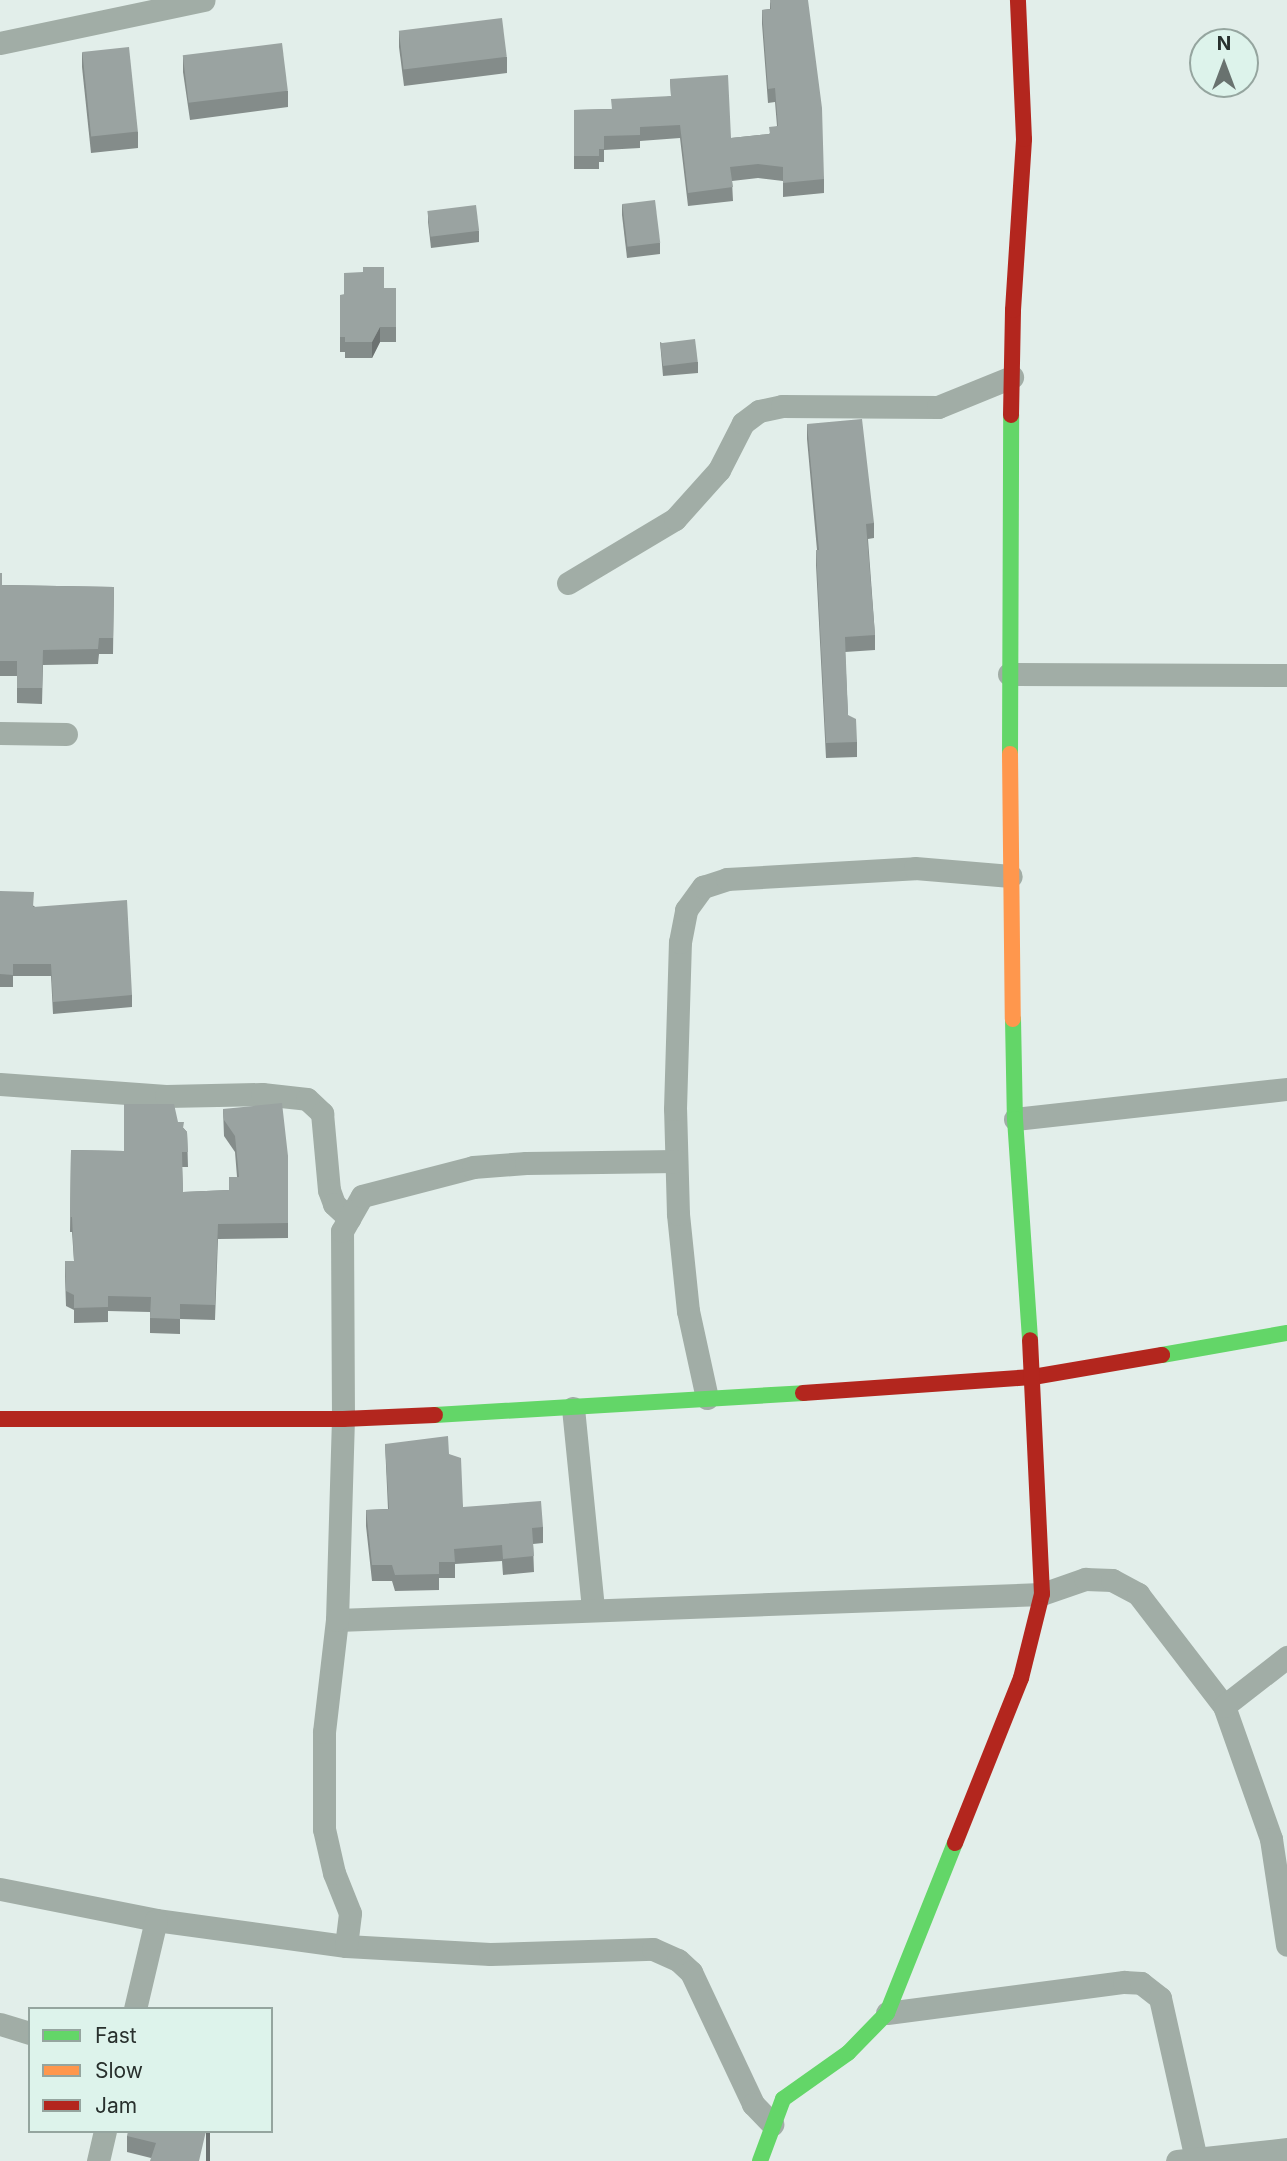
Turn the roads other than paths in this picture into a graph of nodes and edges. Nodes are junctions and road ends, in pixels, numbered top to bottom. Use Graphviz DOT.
graph roads {
  1 [pos="204,0"];
  2 [pos="1018,0"];
  3 [pos="0,43"];
  4 [pos="1012,377"];
  5 [pos="568,583"];
  6 [pos="1009,674"];
  7 [pos="1287,675"];
  8 [pos="0,733"];
  9 [pos="66,734"];
  10 [pos="1012,876"];
  11 [pos="0,1084"];
  12 [pos="1287,1088"];
  13 [pos="1015,1119"];
  14 [pos="676,1161"];
  15 [pos="349,1218"];
  16 [pos="1287,1333"];
  17 [pos="1033,1377"];
  18 [pos="707,1398"];
  19 [pos="573,1408"];
  20 [pos="0,1419"];
  21 [pos="343,1419"];
  22 [pos="1042,1594"];
  23 [pos="593,1609"];
  24 [pos="337,1620"];
  25 [pos="1287,1657"];
  26 [pos="1224,1706"];
  27 [pos="0,1889"];
  28 [pos="156,1920"];
  29 [pos="1287,1945"];
  30 [pos="346,1946"];
  31 [pos="135,2007"];
  32 [pos="887,2013"];
  33 [pos="0,2024"];
  34 [pos="28,2032"];
  35 [pos="772,2124"];
  36 [pos="105,2133"];
  37 [pos="1287,2149"];
  38 [pos="1186,2160"];
  39 [pos="98,2161"];
  40 [pos="760,2161"];
  1 -- 3 [label="street"];
  2 -- 4 [label="street"];
  4 -- 5 [label="street"];
  4 -- 6 [label="street"];
  6 -- 7 [label="street"];
  6 -- 10 [label="street"];
  8 -- 9 [label="street"];
  10 -- 13 [label="street"];
  10 -- 14 [label="street"];
  11 -- 15 [label="street"];
  12 -- 13 [label="street"];
  13 -- 17 [label="street"];
  14 -- 15 [label="street"];
  14 -- 18 [label="street"];
  15 -- 21 [label="street"];
  16 -- 17 [label="street"];
  17 -- 18 [label="street"];
  17 -- 22 [label="street"];
  18 -- 19 [label="street"];
  19 -- 21 [label="street"];
  19 -- 23 [label="street"];
  20 -- 21 [label="street"];
  21 -- 24 [label="street"];
  22 -- 23 [label="street"];
  22 -- 26 [label="street"];
  22 -- 32 [label="street"];
  23 -- 24 [label="street"];
  24 -- 30 [label="street"];
  25 -- 26 [label="street"];
  26 -- 29 [label="street"];
  27 -- 28 [label="street"];
  28 -- 30 [label="street"];
  28 -- 31 [label="street"];
  30 -- 35 [label="street"];
  32 -- 35 [label="street"];
  32 -- 38 [label="street"];
  33 -- 34 [label="street"];
  35 -- 40 [label="street"];
  36 -- 39 [label="street"];
  37 -- 38 [label="street"];
}
